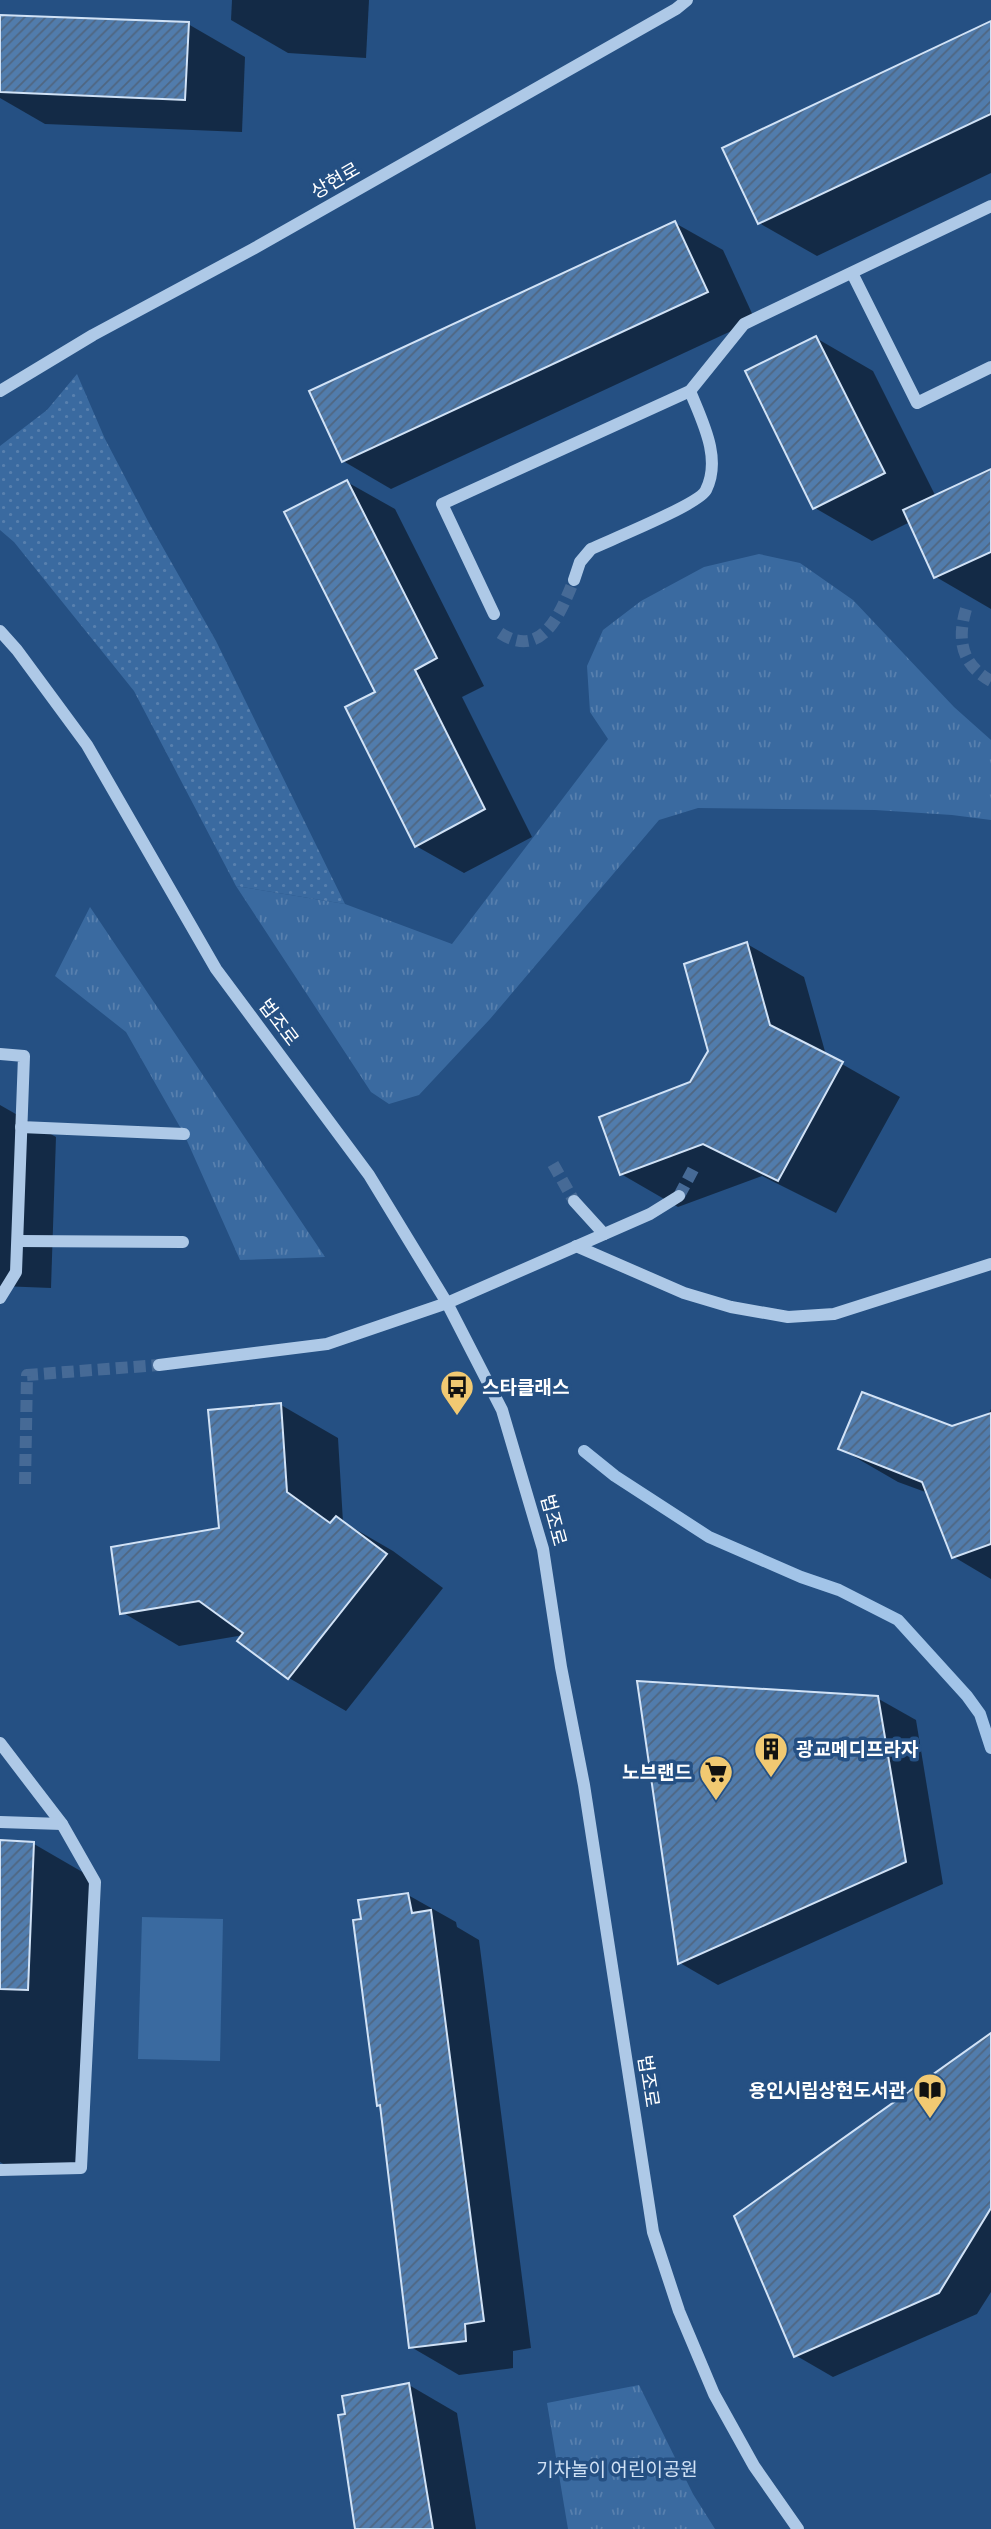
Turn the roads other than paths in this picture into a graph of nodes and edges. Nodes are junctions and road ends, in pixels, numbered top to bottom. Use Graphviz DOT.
graph roads {
  1 [pos="687,0"];
  2 [pos="991,206"];
  3 [pos="852,273"];
  4 [pos="991,367"];
  5 [pos="0,391"];
  6 [pos="690,391"];
  7 [pos="574,580"];
  8 [pos="494,614"];
  9 [pos="0,631"];
  10 [pos="0,1055"];
  11 [pos="21,1127"];
  12 [pos="184,1134"];
  13 [pos="679,1196"];
  14 [pos="574,1201"];
  15 [pos="604,1234"];
  16 [pos="18,1241"];
  17 [pos="183,1242"];
  18 [pos="576,1246"];
  19 [pos="991,1264"];
  20 [pos="0,1298"];
  21 [pos="447,1303"];
  22 [pos="159,1365"];
  23 [pos="0,1743"];
  24 [pos="0,1822"];
  25 [pos="62,1824"];
  26 [pos="0,2170"];
  27 [pos="798,2529"];
  1 -- 5 [label="street, 상현로"];
  2 -- 3 [label="street"];
  3 -- 4 [label="street"];
  3 -- 6 [label="street"];
  6 -- 7 [label="street"];
  6 -- 8 [label="street"];
  9 -- 21 [label="street, 법조로"];
  10 -- 11 [label="street"];
  11 -- 12 [label="street"];
  11 -- 16 [label="street"];
  13 -- 15 [label="street"];
  14 -- 15 [label="street"];
  15 -- 18 [label="street"];
  16 -- 17 [label="street"];
  16 -- 20 [label="street"];
  18 -- 19 [label="street"];
  18 -- 21 [label="street"];
  21 -- 22 [label="street"];
  21 -- 27 [label="street, 법조로"];
  23 -- 25 [label="street"];
  24 -- 25 [label="street"];
  25 -- 26 [label="street"];
}
